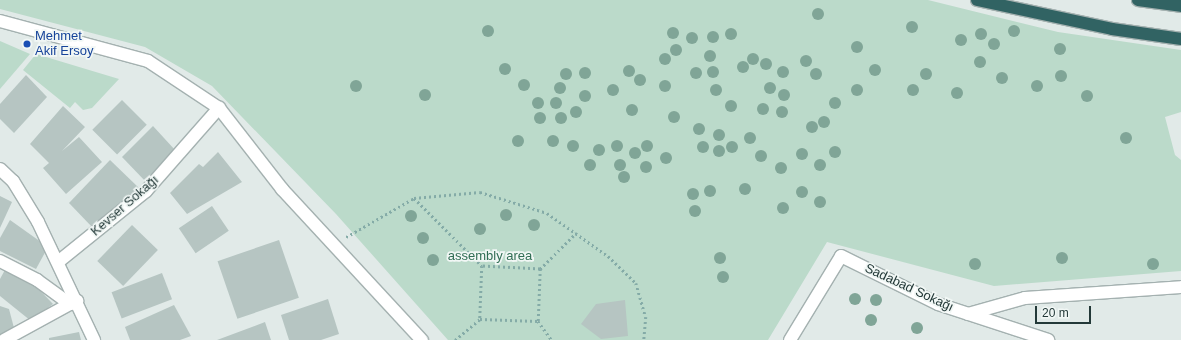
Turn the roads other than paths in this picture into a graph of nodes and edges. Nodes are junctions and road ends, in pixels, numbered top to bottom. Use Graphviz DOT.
graph roads {
  1 [pos="977,0"];
  2 [pos="1138,0"];
  3 [pos="1181,6"];
  4 [pos="0,20"];
  5 [pos="1181,39"];
  6 [pos="219,108"];
  7 [pos="0,169"];
  8 [pos="0,261"];
  9 [pos="58,262"];
  10 [pos="1181,287"];
  11 [pos="73,302"];
  12 [pos="968,314"];
  13 [pos="1043,339"];
  14 [pos="4,340"];
  15 [pos="94,340"];
  16 [pos="422,340"];
  17 [pos="790,340"];
  1 -- 5 [label="highway"];
  2 -- 3 [label="highway"];
  4 -- 6 [label="street"];
  6 -- 9 [label="street, Kevser Sokağı"];
  6 -- 16 [label="street"];
  7 -- 9 [label="street"];
  8 -- 11 [label="street"];
  9 -- 11 [label="street"];
  10 -- 12 [label="street"];
  11 -- 14 [label="street"];
  11 -- 15 [label="street"];
  12 -- 13 [label="street, Sadabad Sokağı"];
  12 -- 17 [label="street, Sadabad Sokağı"];
}
